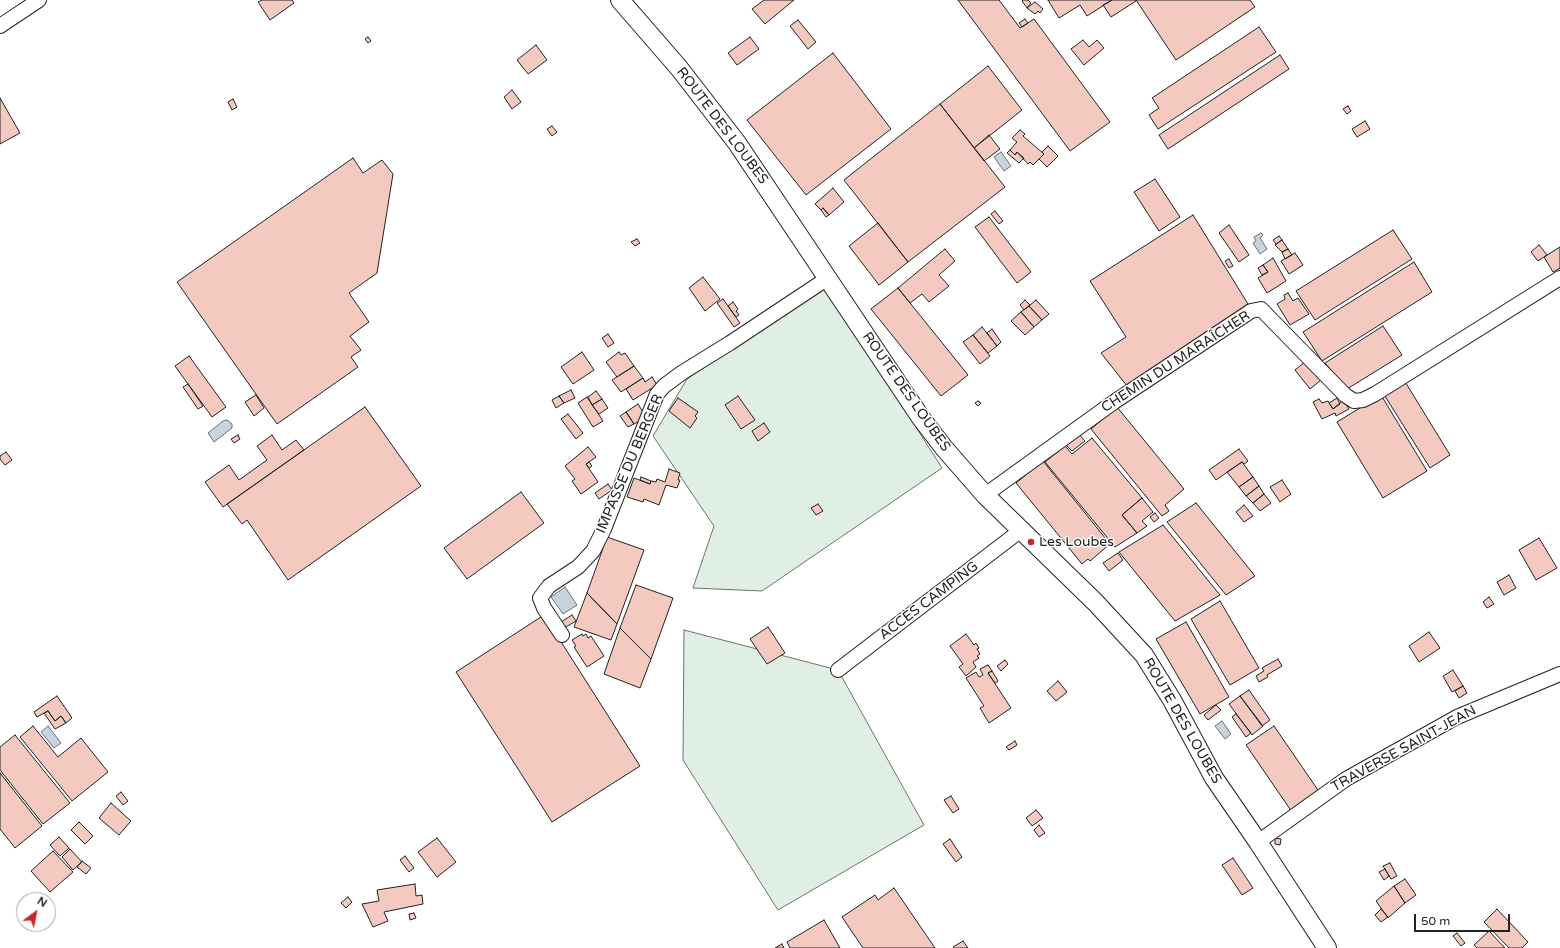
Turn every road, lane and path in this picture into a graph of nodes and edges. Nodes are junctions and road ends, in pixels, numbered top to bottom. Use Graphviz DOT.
graph roads {
  1 [pos="40,0"];
  2 [pos="620,0"];
  3 [pos="0,26"];
  4 [pos="828,278"];
  5 [pos="1560,278"];
  6 [pos="985,495"];
  7 [pos="1020,531"];
  8 [pos="562,635"];
  9 [pos="838,670"];
  10 [pos="1560,674"];
  11 [pos="1258,842"];
  12 [pos="1327,948"];
  1 -- 3 [label="street"];
  2 -- 4 [label="main road, ROUTE DES LOUBES"];
  4 -- 6 [label="main road, ROUTE DES LOUBES"];
  4 -- 8 [label="street, IMPASSE DU BERGER"];
  5 -- 6 [label="street, CHEMIN DU MARAÎCHER"];
  6 -- 7 [label="main road, ROUTE DES LOUBES"];
  7 -- 9 [label="street, ACCÈS CAMPING"];
  7 -- 11 [label="main road, ROUTE DES LOUBES"];
  10 -- 11 [label="street, TRAVERSE SAINT-JEAN"];
  11 -- 12 [label="main road, ROUTE DES LOUBES"];
}
